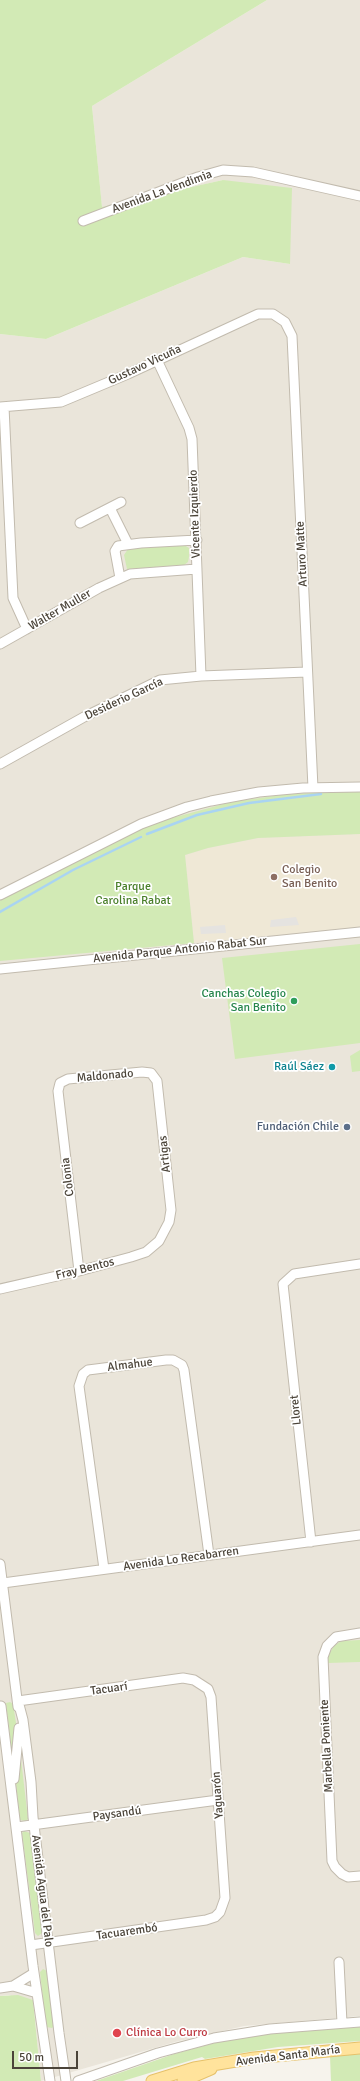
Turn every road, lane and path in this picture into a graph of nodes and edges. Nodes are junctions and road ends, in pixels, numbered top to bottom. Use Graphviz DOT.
graph roads {
  1 [pos="360,196"];
  2 [pos="84,221"];
  3 [pos="285,322"];
  4 [pos="157,360"];
  5 [pos="2,407"];
  6 [pos="121,502"];
  7 [pos="110,508"];
  8 [pos="80,523"];
  9 [pos="197,540"];
  10 [pos="128,544"];
  11 [pos="197,569"];
  12 [pos="120,578"];
  13 [pos="27,629"];
  14 [pos="0,644"];
  15 [pos="307,672"];
  16 [pos="201,676"];
  17 [pos="0,764"];
  18 [pos="360,787"];
  19 [pos="313,788"];
  20 [pos="0,895"];
  21 [pos="360,932"];
  22 [pos="0,969"];
  23 [pos="151,1073"];
  24 [pos="60,1083"];
  25 [pos="163,1235"];
  26 [pos="360,1264"];
  27 [pos="79,1271"];
  28 [pos="0,1289"];
  29 [pos="360,1535"];
  30 [pos="311,1542"];
  31 [pos="209,1555"];
  32 [pos="0,1564"];
  33 [pos="104,1569"];
  34 [pos="3,1583"];
  35 [pos="358,1633"];
  36 [pos="199,1683"];
  37 [pos="18,1701"];
  38 [pos="1,1706"];
  39 [pos="13,1794"];
  40 [pos="218,1800"];
  41 [pos="34,1825"];
  42 [pos="17,1827"];
  43 [pos="360,1876"];
  44 [pos="220,1912"];
  45 [pos="49,1942"];
  46 [pos="31,1945"];
  47 [pos="339,1962"];
  48 [pos="52,1964"];
  49 [pos="34,1969"];
  50 [pos="13,1986"];
  51 [pos="0,1988"];
  52 [pos="37,1993"];
  53 [pos="360,2022"];
  54 [pos="342,2023"];
  55 [pos="59,2033"];
  56 [pos="43,2034"];
  57 [pos="360,2048"];
  58 [pos="216,2066"];
  59 [pos="50,2081"];
  60 [pos="66,2081"];
  61 [pos="78,2081"];
  62 [pos="152,2081"];
  63 [pos="183,2081"];
  1 -- 2 [label="street, Avenida La Vendimia"];
  3 -- 4 [label="street, Gustavo Vicuña"];
  3 -- 15 [label="street, Arturo Matte"];
  4 -- 5 [label="street, Gustavo Vicuña"];
  4 -- 9 [label="street, Vicente Izquierdo"];
  5 -- 13 [label="street"];
  6 -- 7 [label="street"];
  7 -- 8 [label="street"];
  7 -- 10 [label="street"];
  9 -- 10 [label="street"];
  9 -- 11 [label="street, Vicente Izquierdo"];
  10 -- 12 [label="street"];
  11 -- 12 [label="street, Walter Muller"];
  11 -- 16 [label="street, Vicente Izquierdo"];
  12 -- 13 [label="street, Walter Muller"];
  13 -- 14 [label="street, Walter Muller"];
  15 -- 16 [label="street, Desiderio García"];
  15 -- 19 [label="street, Arturo Matte"];
  16 -- 17 [label="street, Desiderio García"];
  18 -- 19 [label="street"];
  19 -- 20 [label="street"];
  21 -- 22 [label="street, Avenida Parque Antonio Rabat Sur"];
  23 -- 24 [label="street, Maldonado"];
  23 -- 25 [label="street, Artigas"];
  24 -- 27 [label="street, Colonia"];
  25 -- 27 [label="street, Fray Bentos"];
  26 -- 30 [label="street, Lloret"];
  27 -- 28 [label="street, Fray Bentos"];
  29 -- 30 [label="street, Avenida Lo Recabarren"];
  30 -- 31 [label="street, Avenida Lo Recabarren"];
  31 -- 33 [label="street, Avenida Lo Recabarren"];
  31 -- 33 [label="street, Almahue"];
  32 -- 34 [label="street, Avenida Agua del Palo"];
  33 -- 34 [label="street, Avenida Lo Recabarren"];
  34 -- 37 [label="street, Avenida Agua del Palo"];
  35 -- 43 [label="street, Marbella Poniente"];
  36 -- 37 [label="street, Tacuarí"];
  36 -- 40 [label="street, Yaguarón"];
  37 -- 39 [label="street, Avenida Agua del Palo"];
  37 -- 41 [label="street, Avenida Agua del Palo"];
  38 -- 39 [label="street, Avenida Agua del Palo"];
  39 -- 42 [label="street, Avenida Agua del Palo"];
  40 -- 41 [label="street, Paysandú"];
  40 -- 44 [label="street, Yaguarón"];
  41 -- 42 [label="street, Paysandú"];
  41 -- 45 [label="street, Avenida Agua del Palo"];
  42 -- 46 [label="street, Avenida Agua del Palo"];
  44 -- 45 [label="street, Tacuarembó"];
  45 -- 46 [label="street, Tacuarembó"];
  45 -- 48 [label="street, Avenida Agua del Palo"];
  46 -- 49 [label="street, Avenida Agua del Palo"];
  47 -- 54 [label="street"];
  48 -- 49 [label="street"];
  48 -- 55 [label="street, Avenida Agua del Palo"];
  49 -- 50 [label="street"];
  49 -- 52 [label="street, Avenida Agua del Palo"];
  50 -- 51 [label="street"];
  50 -- 52 [label="street"];
  52 -- 56 [label="street, Avenida Agua del Palo"];
  53 -- 54 [label="street"];
  54 -- 61 [label="street"];
  55 -- 56 [label="street"];
  55 -- 60 [label="street, Avenida Agua del Palo"];
  56 -- 59 [label="street, Avenida Agua del Palo"];
  57 -- 58 [label="main road, Avenida Santa María"];
  58 -- 62 [label="main road, Avenida Santa María"];
  58 -- 63 [label="main road, Avenida Santa María"];
}
